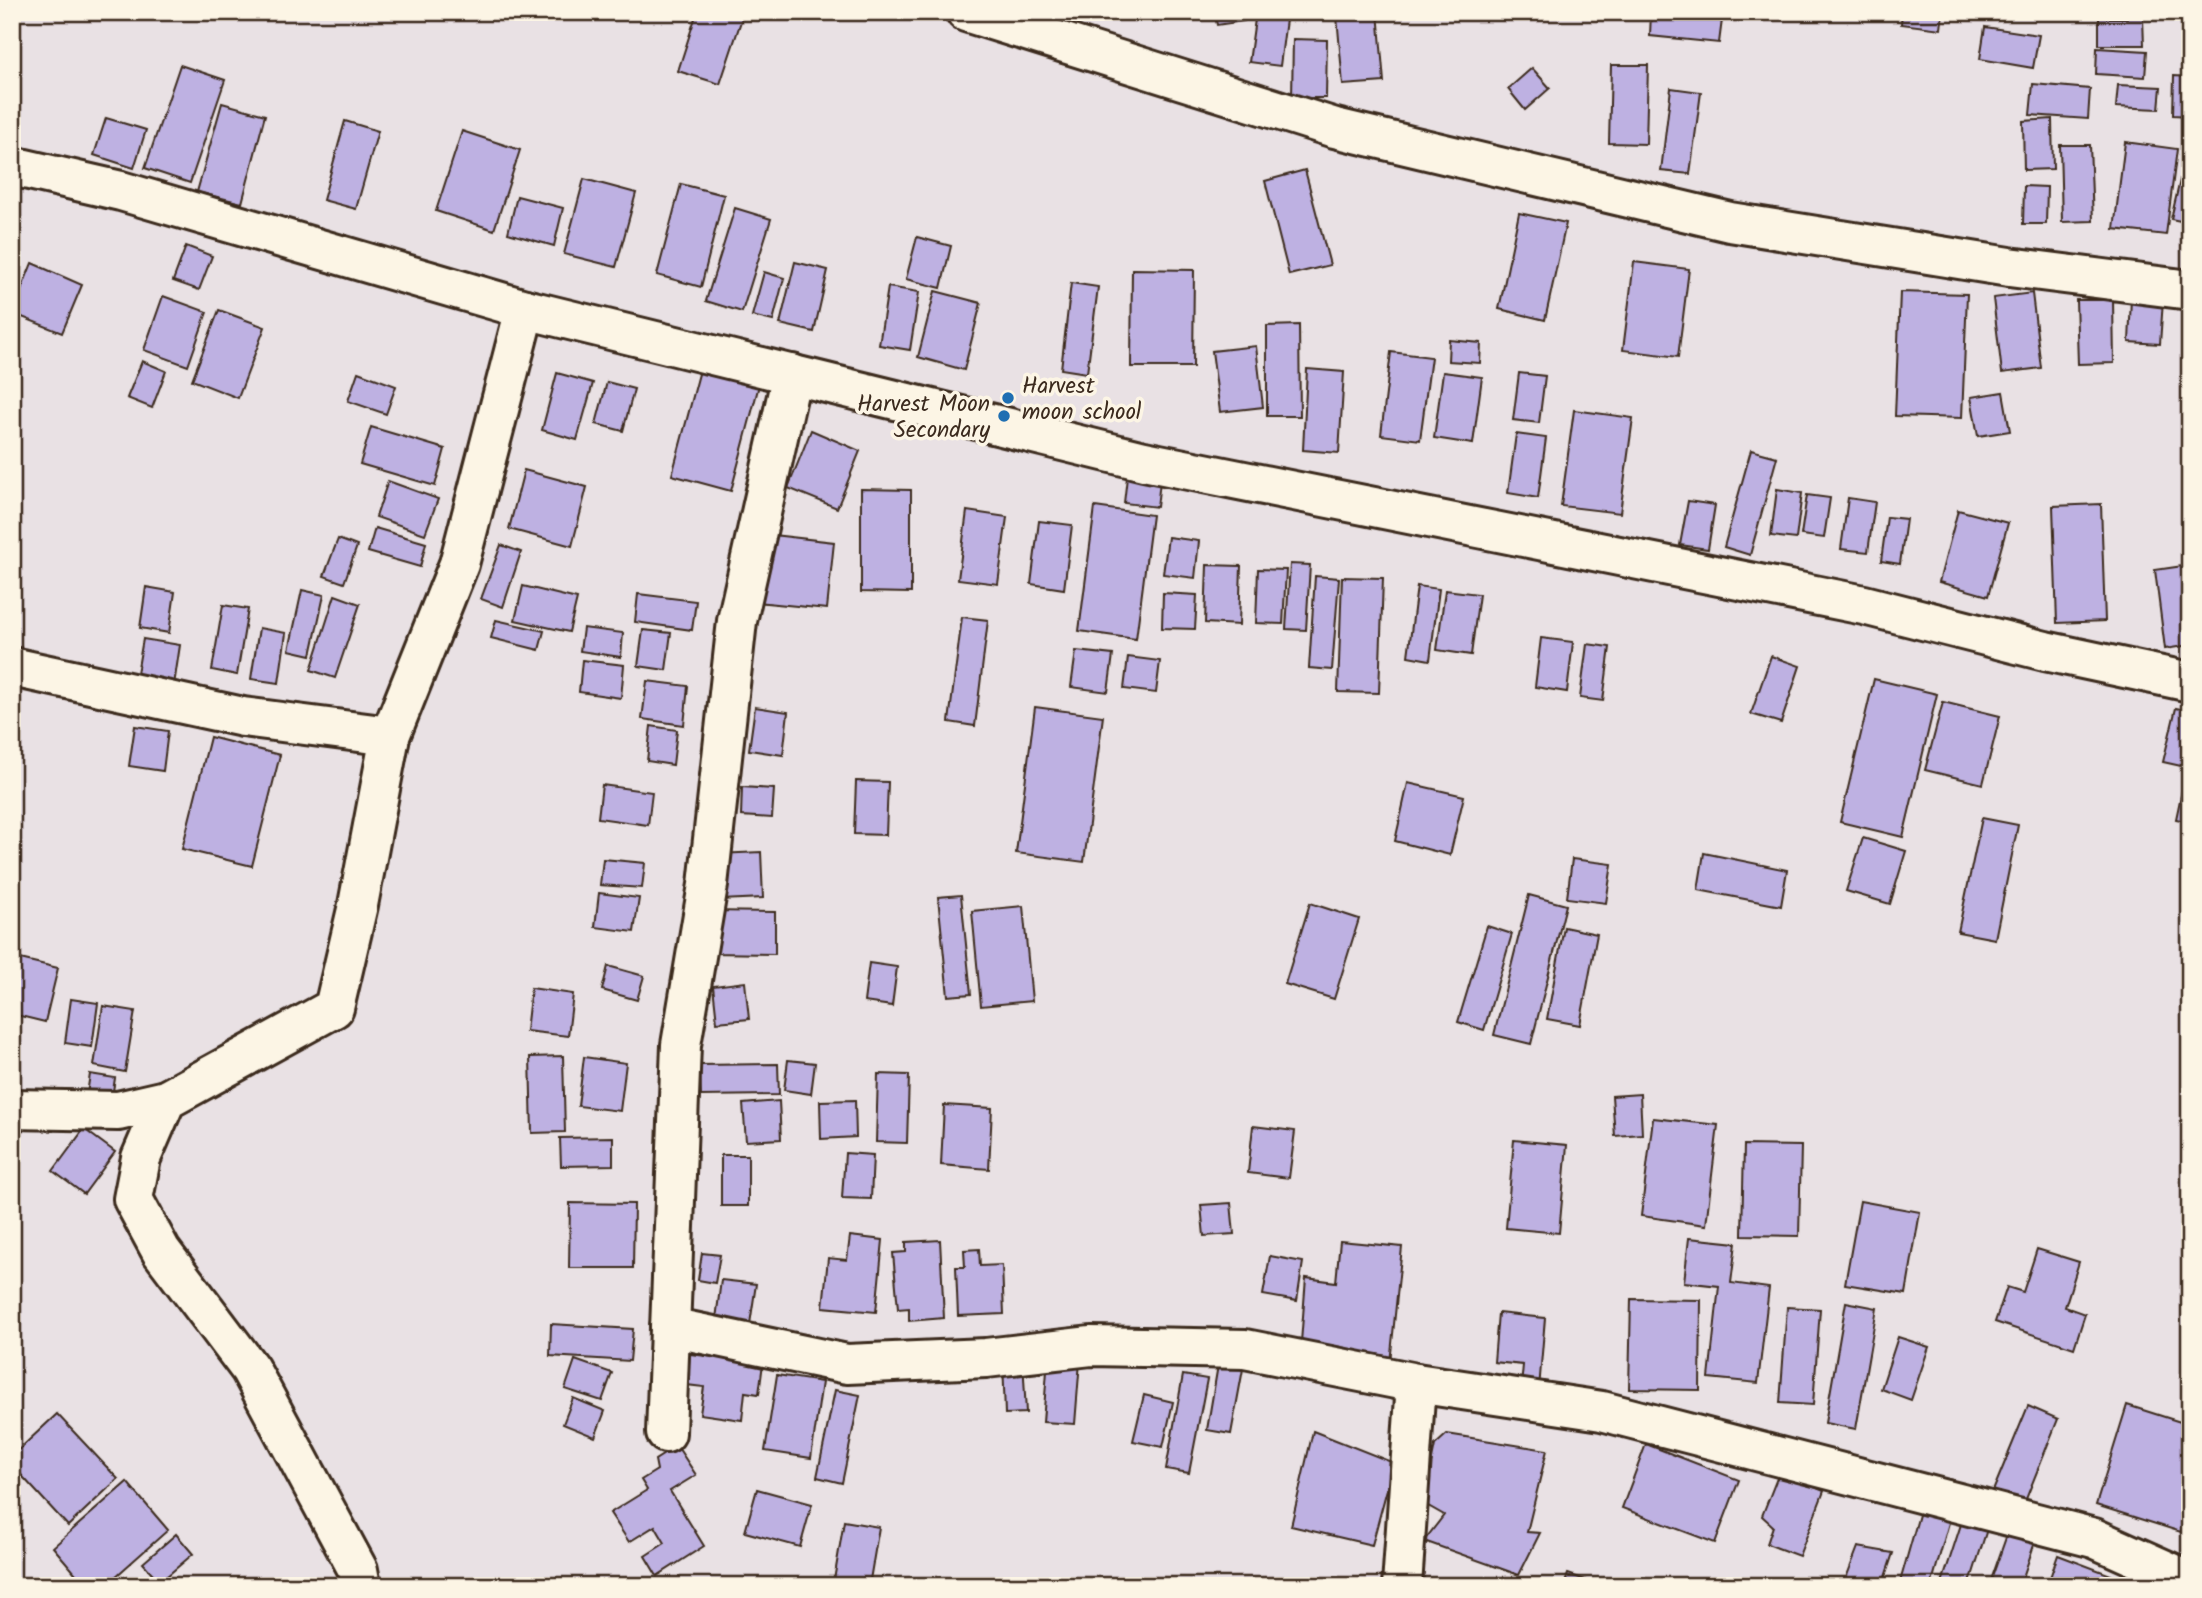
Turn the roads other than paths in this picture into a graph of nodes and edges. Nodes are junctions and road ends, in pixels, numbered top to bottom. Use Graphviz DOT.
graph roads {
  1 [pos="967,12"];
  2 [pos="12,166"];
  3 [pos="2190,290"];
  4 [pos="525,309"];
  5 [pos="792,374"];
  6 [pos="12,667"];
  7 [pos="2190,682"];
  8 [pos="390,736"];
  9 [pos="166,1100"];
  10 [pos="12,1109"];
  11 [pos="670,1327"];
  12 [pos="1416,1383"];
  13 [pos="666,1433"];
  14 [pos="2190,1581"];
  15 [pos="361,1586"];
  16 [pos="1402,1586"];
  1 -- 3 [label="street"];
  2 -- 4 [label="street"];
  4 -- 5 [label="street"];
  4 -- 8 [label="street"];
  5 -- 7 [label="street"];
  5 -- 11 [label="street"];
  6 -- 8 [label="street"];
  8 -- 9 [label="street"];
  9 -- 10 [label="street"];
  9 -- 15 [label="street"];
  11 -- 12 [label="street"];
  11 -- 13 [label="street"];
  12 -- 14 [label="street"];
  12 -- 16 [label="street"];
}
